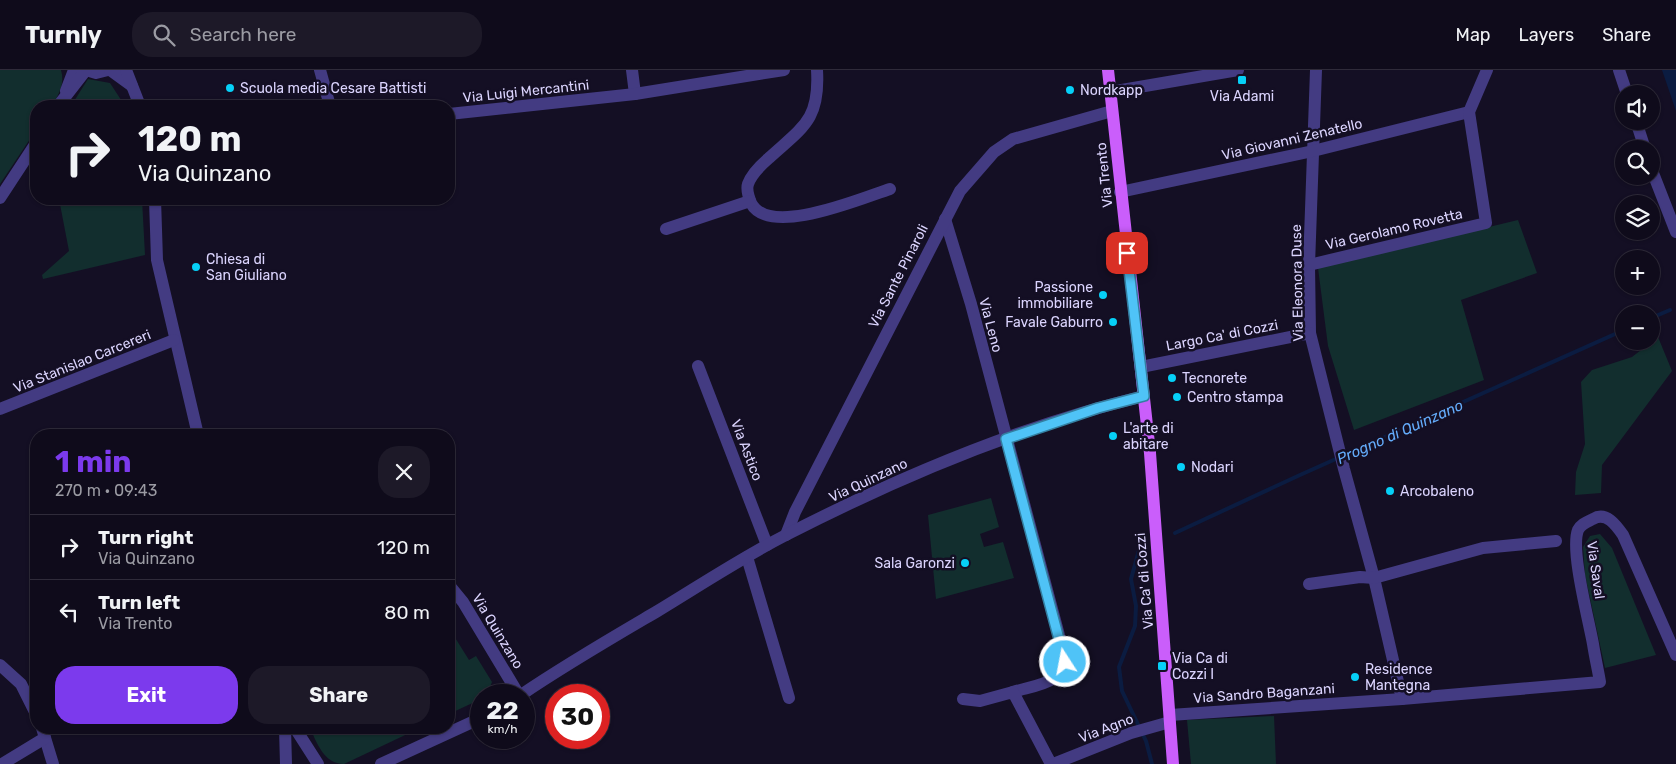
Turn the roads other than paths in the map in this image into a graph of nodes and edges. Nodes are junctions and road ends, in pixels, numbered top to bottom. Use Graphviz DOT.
graph roads {
  1 [pos="74,70"];
  2 [pos="86,70"];
  3 [pos="109,70"];
  4 [pos="126,70"];
  5 [pos="320,70"];
  6 [pos="632,70"];
  7 [pos="784,70"];
  8 [pos="816,70"];
  9 [pos="1108,70"];
  10 [pos="1238,70"];
  11 [pos="1316,70"];
  12 [pos="1486,70"];
  13 [pos="1620,70"];
  14 [pos="1624,85"];
  15 [pos="132,86"];
  16 [pos="1110,92"];
  17 [pos="635,94"];
  18 [pos="62,100"];
  19 [pos="63,100"];
  20 [pos="138,100"];
  21 [pos="328,100"];
  22 [pos="1112,111"];
  23 [pos="1469,112"];
  24 [pos="455,113"];
  25 [pos="1313,151"];
  26 [pos="30,152"];
  27 [pos="1658,185"];
  28 [pos="890,190"];
  29 [pos="1120,192"];
  30 [pos="1,195"];
  31 [pos="750,201"];
  32 [pos="155,205"];
  33 [pos="944,219"];
  34 [pos="666,229"];
  35 [pos="1676,232"];
  36 [pos="1309,265"];
  37 [pos="1310,333"];
  38 [pos="174,340"];
  39 [pos="698,366"];
  40 [pos="1141,366"];
  41 [pos="1144,396"];
  42 [pos="0,409"];
  43 [pos="196,429"];
  44 [pos="1006,439"];
  45 [pos="786,535"];
  46 [pos="1556,541"];
  47 [pos="767,545"];
  48 [pos="747,557"];
  49 [pos="1374,578"];
  50 [pos="1309,584"];
  51 [pos="455,592"];
  52 [pos="1676,655"];
  53 [pos="0,665"];
  54 [pos="1600,682"];
  55 [pos="513,684"];
  56 [pos="535,686"];
  57 [pos="1013,692"];
  58 [pos="790,698"];
  59 [pos="963,699"];
  60 [pos="1402,699"];
  61 [pos="30,702"];
  62 [pos="1170,718"];
  63 [pos="470,723"];
  64 [pos="455,730"];
  65 [pos="42,734"];
  66 [pos="43,734"];
  67 [pos="285,734"];
  68 [pos="299,734"];
  69 [pos="448,734"];
  70 [pos="391,761"];
  71 [pos="2,764"];
  72 [pos="53,764"];
  73 [pos="286,764"];
  74 [pos="318,764"];
  75 [pos="380,764"];
  76 [pos="1052,764"];
  77 [pos="1173,764"];
  1 -- 18 [label="street"];
  2 -- 3 [label="street"];
  2 -- 19 [label="street"];
  3 -- 15 [label="street"];
  4 -- 15 [label="street"];
  5 -- 21 [label="street"];
  6 -- 17 [label="street"];
  7 -- 17 [label="street, Via Luigi Mercantini"];
  8 -- 31 [label="street"];
  9 -- 16 [label="main road, Via Trento"];
  10 -- 16 [label="street"];
  11 -- 25 [label="street, Via Eleonora Duse"];
  12 -- 23 [label="street"];
  13 -- 14 [label="street"];
  15 -- 20 [label="street"];
  16 -- 22 [label="main road, Via Trento"];
  17 -- 24 [label="street, Via Luigi Mercantini"];
  22 -- 29 [label="main road, Via Trento"];
  22 -- 33 [label="street, Via Sante Pinaroli"];
  23 -- 25 [label="street, Via Giovanni Zenatello"];
  23 -- 36 [label="street, Via Gerolamo Rovetta"];
  25 -- 29 [label="street, Via Giovanni Zenatello"];
  25 -- 36 [label="street, Via Eleonora Duse"];
  26 -- 30 [label="street"];
  27 -- 35 [label="street"];
  28 -- 31 [label="street"];
  29 -- 40 [label="main road, Via Trento"];
  31 -- 34 [label="street"];
  32 -- 38 [label="street"];
  33 -- 44 [label="street, Via Leno"];
  33 -- 45 [label="street, Via Sante Pinaroli"];
  36 -- 37 [label="street, Via Eleonora Duse"];
  37 -- 40 [label="street, Largo Ca' di Cozzi"];
  37 -- 49 [label="street, Via Eleonora Duse"];
  38 -- 42 [label="street, Via Stanislao Carcereri"];
  38 -- 43 [label="street"];
  39 -- 47 [label="street, Via Astico"];
  40 -- 41 [label="main road, Via Trento"];
  41 -- 44 [label="street, Via Quinzano"];
  41 -- 62 [label="main road, Via Ca' di Cozzi"];
  44 -- 45 [label="street, Via Quinzano"];
  44 -- 57 [label="street"];
  45 -- 47 [label="street, Via Quinzano"];
  46 -- 49 [label="street"];
  47 -- 48 [label="street, Via Quinzano"];
  48 -- 56 [label="street, Via Quinzano"];
  48 -- 58 [label="street"];
  49 -- 50 [label="street"];
  49 -- 60 [label="street, Via Eleonora Duse"];
  51 -- 55 [label="street, Via Quinzano"];
  52 -- 54 [label="street, Via Saval"];
  53 -- 61 [label="street"];
  54 -- 60 [label="street, Via Sandro Baganzani"];
  57 -- 59 [label="street"];
  57 -- 76 [label="street, Via Agno"];
  60 -- 62 [label="street, Via Sandro Baganzani"];
  62 -- 76 [label="street, Via Agno"];
  62 -- 77 [label="main road, Via Ca' di Cozzi"];
  63 -- 64 [label="street"];
  65 -- 71 [label="street"];
  66 -- 72 [label="street"];
  67 -- 73 [label="street"];
  68 -- 74 [label="street"];
  69 -- 70 [label="street"];
  70 -- 75 [label="street"];
}
